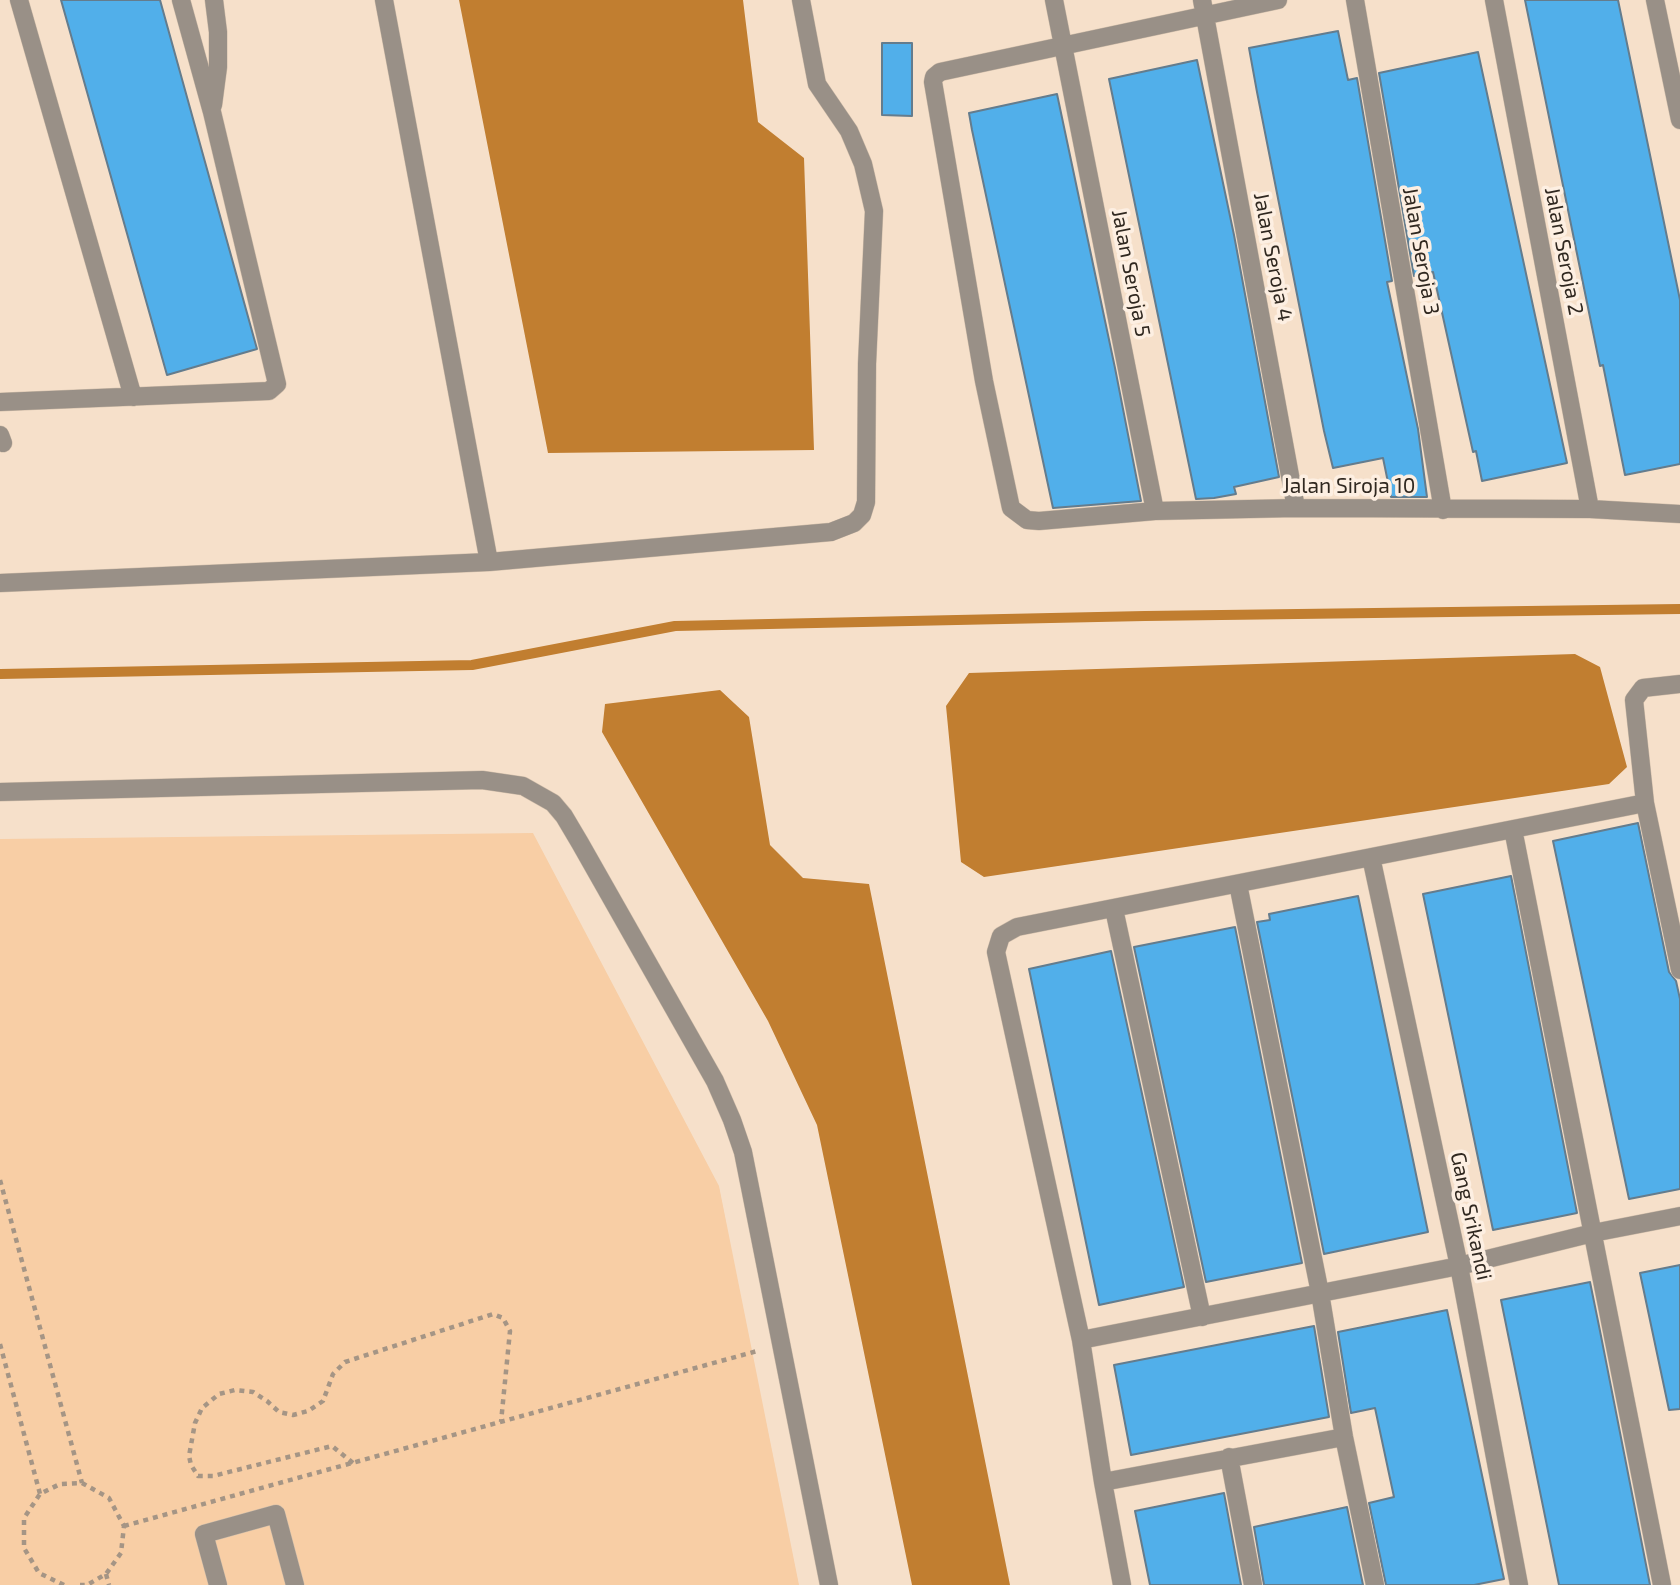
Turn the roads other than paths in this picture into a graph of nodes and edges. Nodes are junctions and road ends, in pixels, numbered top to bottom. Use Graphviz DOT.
graph roads {
  1 [pos="19,0"];
  2 [pos="181,0"];
  3 [pos="214,0"];
  4 [pos="384,0"];
  5 [pos="800,0"];
  6 [pos="1054,0"];
  7 [pos="1278,0"];
  8 [pos="1355,0"];
  9 [pos="1494,0"];
  10 [pos="1655,0"];
  11 [pos="1203,7"];
  12 [pos="1062,45"];
  13 [pos="212,112"];
  14 [pos="1680,120"];
  15 [pos="133,397"];
  16 [pos="0,402"];
  17 [pos="1296,508"];
  18 [pos="1590,509"];
  19 [pos="1443,510"];
  20 [pos="1155,511"];
  21 [pos="1680,514"];
  22 [pos="489,562"];
  23 [pos="0,583"];
  24 [pos="1680,684"];
  25 [pos="0,792"];
  26 [pos="1645,803"];
  27 [pos="1513,829"];
  28 [pos="1371,857"];
  29 [pos="1238,884"];
  30 [pos="1114,908"];
  31 [pos="1680,970"];
  32 [pos="1680,1216"];
  33 [pos="1593,1233"];
  34 [pos="1459,1266"];
  35 [pos="1320,1293"];
  36 [pos="1202,1317"];
  37 [pos="1081,1340"];
  38 [pos="1344,1437"];
  39 [pos="1229,1457"];
  40 [pos="1103,1482"];
  41 [pos="218,1585"];
  42 [pos="295,1585"];
  43 [pos="829,1585"];
  44 [pos="1122,1585"];
  45 [pos="1253,1585"];
  46 [pos="1375,1585"];
  47 [pos="1519,1585"];
  48 [pos="1662,1585"];
  1 -- 15 [label="street"];
  2 -- 13 [label="street"];
  3 -- 13 [label="street"];
  4 -- 22 [label="street"];
  5 -- 22 [label="street"];
  6 -- 12 [label="street, Jalan Seroja 5"];
  7 -- 11 [label="street"];
  8 -- 19 [label="street, Jalan Seroja 3"];
  9 -- 18 [label="street, Jalan Seroja 2"];
  10 -- 14 [label="street"];
  11 -- 12 [label="street"];
  11 -- 17 [label="street, Jalan Seroja 4"];
  12 -- 20 [label="street, Jalan Seroja 5"];
  12 -- 20 [label="street, Jalan Siroja 10"];
  13 -- 15 [label="street"];
  15 -- 16 [label="street"];
  17 -- 19 [label="street, Jalan Siroja 10"];
  17 -- 20 [label="street, Jalan Siroja 10"];
  18 -- 19 [label="street, Jalan Siroja 10"];
  18 -- 21 [label="street, Jalan Siroja 10"];
  22 -- 23 [label="street"];
  24 -- 26 [label="street"];
  25 -- 43 [label="street"];
  26 -- 27 [label="street"];
  26 -- 31 [label="street"];
  27 -- 28 [label="street"];
  27 -- 33 [label="street"];
  28 -- 29 [label="street"];
  28 -- 34 [label="street, Gang Srikandi"];
  29 -- 30 [label="street"];
  29 -- 35 [label="street"];
  30 -- 36 [label="street"];
  30 -- 37 [label="street"];
  32 -- 33 [label="street"];
  33 -- 34 [label="street"];
  33 -- 48 [label="street"];
  34 -- 35 [label="street"];
  34 -- 47 [label="street, Gang Srikandi"];
  35 -- 36 [label="street"];
  35 -- 38 [label="street"];
  36 -- 37 [label="street"];
  37 -- 40 [label="street"];
  38 -- 39 [label="street"];
  38 -- 46 [label="street"];
  39 -- 40 [label="street"];
  39 -- 45 [label="street"];
  40 -- 44 [label="street"];
  41 -- 42 [label="street"];
}
